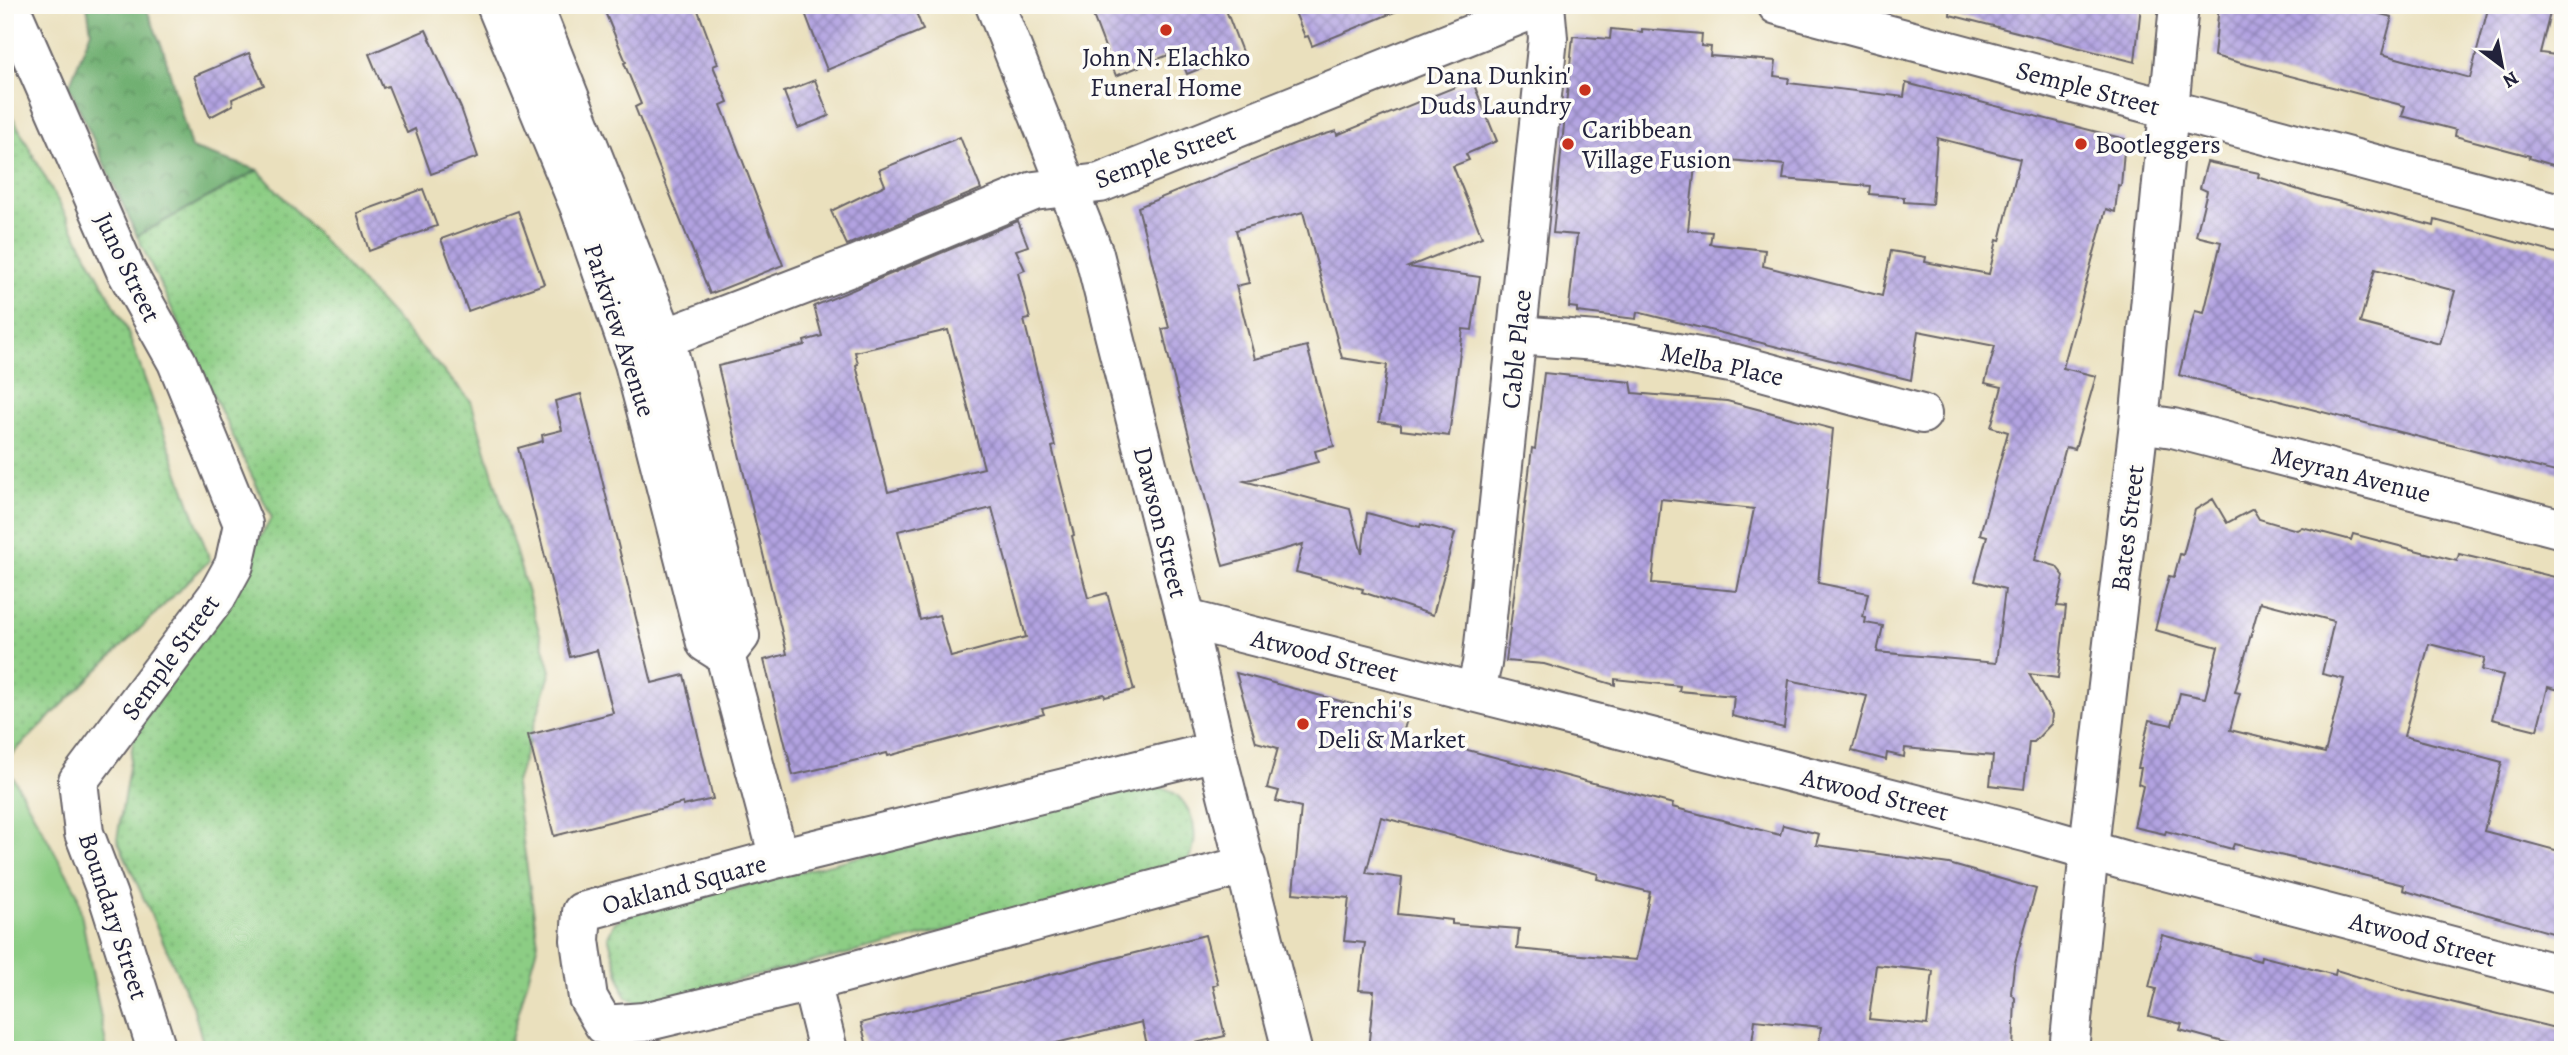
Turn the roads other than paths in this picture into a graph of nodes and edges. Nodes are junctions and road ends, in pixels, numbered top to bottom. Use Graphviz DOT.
graph roads {
  1 [pos="496,5"];
  2 [pos="533,5"];
  3 [pos="995,5"];
  4 [pos="1544,5"];
  5 [pos="1777,5"];
  6 [pos="2179,5"];
  7 [pos="12,11"];
  8 [pos="2168,110"];
  9 [pos="1067,187"];
  10 [pos="2563,214"];
  11 [pos="1517,335"];
  12 [pos="665,338"];
  13 [pos="1922,414"];
  14 [pos="2139,423"];
  15 [pos="243,524"];
  16 [pos="2563,529"];
  17 [pos="1186,619"];
  18 [pos="725,654"];
  19 [pos="1475,692"];
  20 [pos="1216,751"];
  21 [pos="78,781"];
  22 [pos="2089,850"];
  23 [pos="779,858"];
  24 [pos="1245,865"];
  25 [pos="2563,975"];
  26 [pos="811,982"];
  27 [pos="158,1050"];
  28 [pos="828,1050"];
  29 [pos="1293,1050"];
  30 [pos="2069,1050"];
  1 -- 18 [label="street, Parkview Avenue"];
  2 -- 12 [label="street, Parkview Avenue"];
  3 -- 9 [label="street, Dawson Street"];
  4 -- 9 [label="street, Semple Street"];
  4 -- 11 [label="street, Cable Place"];
  5 -- 8 [label="street, Semple Street"];
  6 -- 8 [label="street, Bates Street"];
  7 -- 15 [label="street, Juno Street"];
  8 -- 10 [label="street, Semple Street"];
  8 -- 14 [label="street, Bates Street"];
  9 -- 12 [label="street, Semple Street"];
  9 -- 17 [label="street, Dawson Street"];
  11 -- 13 [label="street, Melba Place"];
  11 -- 19 [label="street, Cable Place"];
  12 -- 18 [label="street, Parkview Avenue"];
  14 -- 16 [label="street, Meyran Avenue"];
  14 -- 22 [label="street, Bates Street"];
  15 -- 21 [label="street, Semple Street"];
  17 -- 19 [label="street, Atwood Street"];
  17 -- 20 [label="street, Dawson Street"];
  18 -- 23 [label="street, Parkview Avenue"];
  19 -- 22 [label="street, Atwood Street"];
  20 -- 23 [label="street, Oakland Square"];
  20 -- 24 [label="street, Dawson Street"];
  21 -- 27 [label="street, Boundary Street"];
  22 -- 25 [label="street, Atwood Street"];
  22 -- 30 [label="street, Bates Street"];
  23 -- 26 [label="street, Oakland Square"];
  24 -- 26 [label="street, Oakland Square"];
  24 -- 29 [label="street, Dawson Street"];
  26 -- 28 [label="street"];
}
